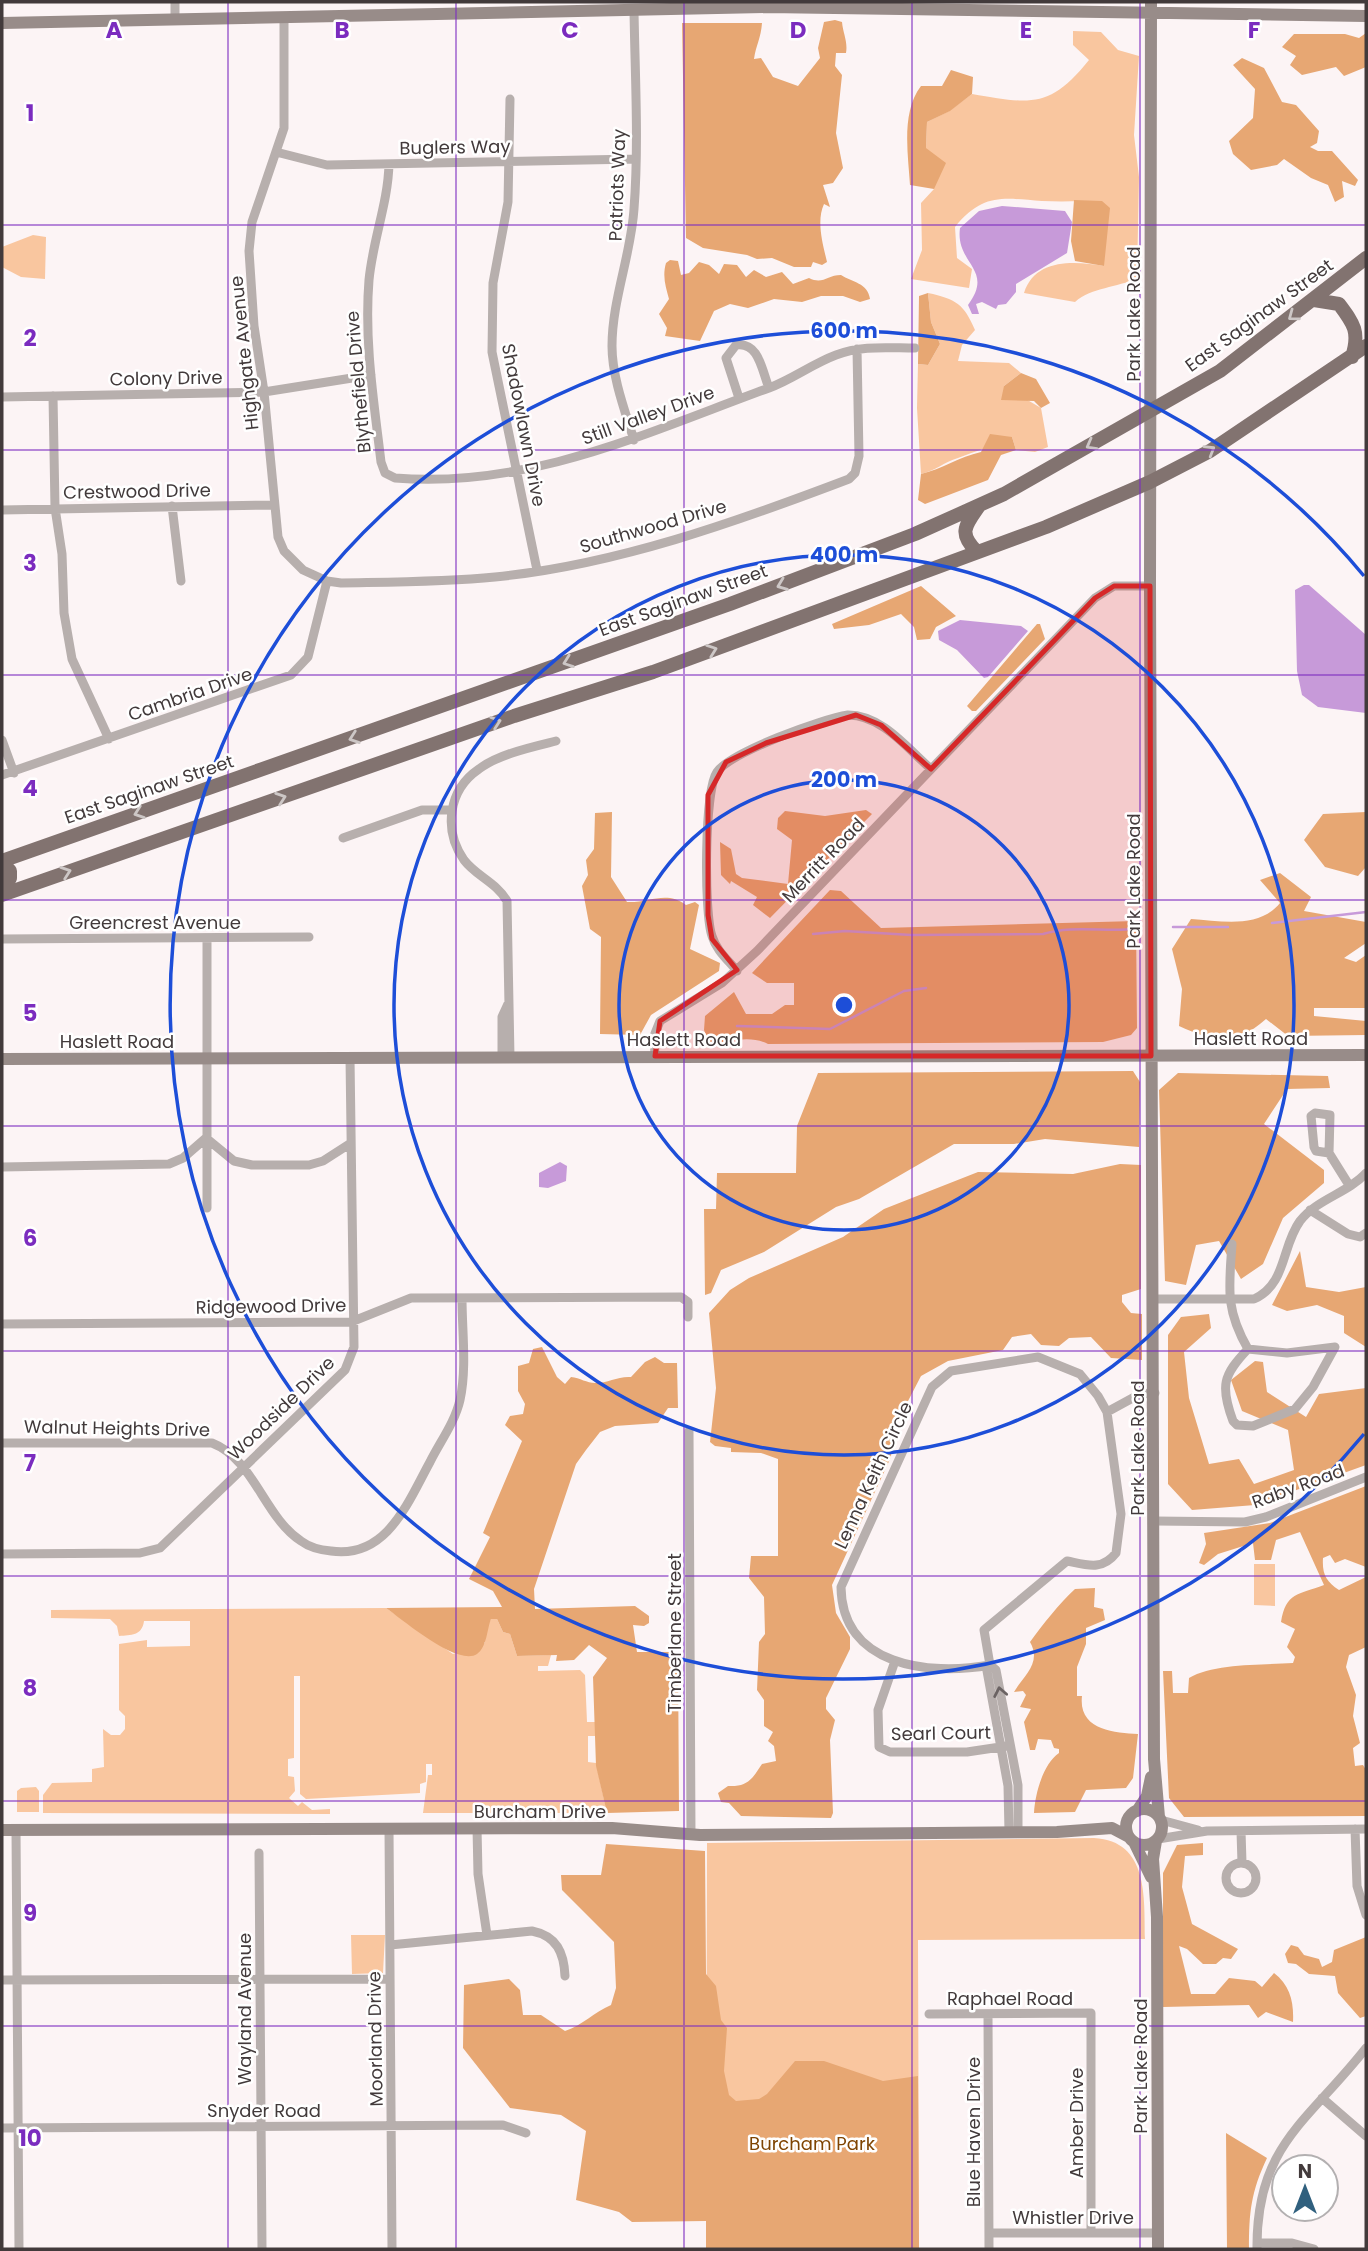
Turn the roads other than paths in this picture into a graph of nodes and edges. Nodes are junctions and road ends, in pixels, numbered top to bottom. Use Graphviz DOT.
graph roads {
  1 [pos="175,2"];
  2 [pos="768,4"];
  3 [pos="1151,7"];
  4 [pos="634,10"];
  5 [pos="1366,16"];
  6 [pos="285,17"];
  7 [pos="175,19"];
  8 [pos="2,23"];
  9 [pos="510,99"];
  10 [pos="276,152"];
  11 [pos="636,159"];
  12 [pos="510,161"];
  13 [pos="389,164"];
  14 [pos="1366,258"];
  15 [pos="1314,300"];
  16 [pos="1366,346"];
  17 [pos="915,348"];
  18 [pos="857,349"];
  19 [pos="1352,357"];
  20 [pos="371,376"];
  21 [pos="769,388"];
  22 [pos="264,392"];
  23 [pos="53,396"];
  24 [pos="2,397"];
  25 [pos="739,398"];
  26 [pos="1151,412"];
  27 [pos="634,440"];
  28 [pos="516,471"];
  29 [pos="385,473"];
  30 [pos="1150,482"];
  31 [pos="273,505"];
  32 [pos="980,505"];
  33 [pos="172,506"];
  34 [pos="55,508"];
  35 [pos="2,510"];
  36 [pos="977,552"];
  37 [pos="537,570"];
  38 [pos="181,580"];
  39 [pos="327,581"];
  40 [pos="1150,586"];
  41 [pos="2,740"];
  42 [pos="109,740"];
  43 [pos="556,741"];
  44 [pos="931,769"];
  45 [pos="14,773"];
  46 [pos="2,775"];
  47 [pos="451,810"];
  48 [pos="343,838"];
  49 [pos="2,861"];
  50 [pos="2,893"];
  51 [pos="207,937"];
  52 [pos="309,937"];
  53 [pos="2,939"];
  54 [pos="737,971"];
  55 [pos="1366,1055"];
  56 [pos="655,1056"];
  57 [pos="1151,1056"];
  58 [pos="506,1057"];
  59 [pos="207,1058"];
  60 [pos="350,1058"];
  61 [pos="2,1059"];
  62 [pos="206,1138"];
  63 [pos="351,1143"];
  64 [pos="1329,1153"];
  65 [pos="2,1167"];
  66 [pos="1366,1173"];
  67 [pos="1349,1185"];
  68 [pos="207,1208"];
  69 [pos="1310,1210"];
  70 [pos="1366,1233"];
  71 [pos="1232,1244"];
  72 [pos="462,1298"];
  73 [pos="1155,1299"];
  74 [pos="1228,1300"];
  75 [pos="688,1317"];
  76 [pos="351,1322"];
  77 [pos="2,1324"];
  78 [pos="1248,1349"];
  79 [pos="1154,1393"];
  80 [pos="1107,1412"];
  81 [pos="689,1431"];
  82 [pos="2,1443"];
  83 [pos="242,1468"];
  84 [pos="1366,1477"];
  85 [pos="1155,1521"];
  86 [pos="2,1554"];
  87 [pos="895,1661"];
  88 [pos="990,1665"];
  89 [pos="1006,1746"];
  90 [pos="1154,1759"];
  91 [pos="1135,1812"];
  92 [pos="1160,1819"];
  93 [pos="477,1828"];
  94 [pos="389,1829"];
  95 [pos="1355,1829"];
  96 [pos="1366,1829"];
  97 [pos="2,1830"];
  98 [pos="16,1830"];
  99 [pos="1077,1830"];
  100 [pos="1207,1831"];
  101 [pos="1241,1831"];
  102 [pos="1014,1832"];
  103 [pos="691,1834"];
  104 [pos="1132,1840"];
  105 [pos="1157,1840"];
  106 [pos="259,1853"];
  107 [pos="1242,1863"];
  108 [pos="1154,1883"];
  109 [pos="1366,1915"];
  110 [pos="487,1936"];
  111 [pos="390,1945"];
  112 [pos="565,1976"];
  113 [pos="260,1979"];
  114 [pos="390,1979"];
  115 [pos="2,1980"];
  116 [pos="17,1980"];
  117 [pos="1091,2013"];
  118 [pos="929,2014"];
  119 [pos="988,2014"];
  120 [pos="1366,2048"];
  121 [pos="1322,2098"];
  122 [pos="391,2125"];
  123 [pos="261,2126"];
  124 [pos="2,2128"];
  125 [pos="18,2128"];
  126 [pos="526,2133"];
  127 [pos="1366,2136"];
  128 [pos="1091,2232"];
  129 [pos="989,2233"];
  130 [pos="1158,2233"];
  131 [pos="1257,2246"];
  132 [pos="19,2249"];
  133 [pos="262,2249"];
  134 [pos="392,2249"];
  135 [pos="989,2249"];
  136 [pos="1158,2249"];
  137 [pos="1314,2249"];
  1 -- 7 [label="street"];
  2 -- 3 [label="street"];
  2 -- 4 [label="street"];
  3 -- 5 [label="street"];
  3 -- 26 [label="street, Park Lake Road"];
  4 -- 6 [label="street"];
  4 -- 11 [label="street, Patriots Way"];
  6 -- 7 [label="street"];
  6 -- 10 [label="street, Highgate Avenue"];
  7 -- 8 [label="street"];
  9 -- 12 [label="street, Shadowlawn Drive"];
  10 -- 13 [label="street, Buglers Way"];
  10 -- 22 [label="street, Highgate Avenue"];
  11 -- 12 [label="street, Buglers Way"];
  11 -- 27 [label="street, Patriots Way"];
  12 -- 13 [label="street, Buglers Way"];
  12 -- 28 [label="street, Shadowlawn Drive"];
  13 -- 20 [label="street, Blythefield Drive"];
  14 -- 15 [label="main road, East Saginaw Street"];
  15 -- 19 [label="main road"];
  15 -- 26 [label="main road, East Saginaw Street, one-way"];
  16 -- 19 [label="main road"];
  17 -- 18 [label="street, Still Valley Drive"];
  18 -- 21 [label="street, Still Valley Drive"];
  18 -- 37 [label="street, Southwood Drive"];
  30 -- 19 [label="main road, one-way"];
  20 -- 22 [label="street, Colony Drive"];
  20 -- 29 [label="street, Blythefield Drive"];
  21 -- 25 [label="street, Still Valley Drive"];
  21 -- 25 [label="street"];
  22 -- 23 [label="street, Colony Drive"];
  22 -- 31 [label="street, Highgate Avenue"];
  23 -- 24 [label="street, Colony Drive"];
  23 -- 34 [label="street"];
  25 -- 27 [label="street, Still Valley Drive"];
  26 -- 30 [label="street, Park Lake Road"];
  26 -- 32 [label="main road, East Saginaw Street, one-way"];
  27 -- 28 [label="street, Still Valley Drive"];
  28 -- 29 [label="street, Still Valley Drive"];
  28 -- 37 [label="street, Shadowlawn Drive"];
  30 -- 36 [label="main road"];
  30 -- 40 [label="street, Park Lake Road"];
  31 -- 33 [label="street, Crestwood Drive"];
  31 -- 39 [label="street, Highgate Avenue"];
  32 -- 36 [label="main road"];
  32 -- 49 [label="main road, East Saginaw Street, one-way"];
  33 -- 34 [label="street, Crestwood Drive"];
  33 -- 38 [label="street"];
  34 -- 35 [label="street, Crestwood Drive"];
  34 -- 42 [label="street"];
  50 -- 36 [label="main road, one-way"];
  37 -- 39 [label="street, Southwood Drive"];
  39 -- 42 [label="street, Cambria Drive"];
  40 -- 44 [label="street, Merritt Road"];
  40 -- 57 [label="street, Park Lake Road"];
  41 -- 45 [label="street"];
  42 -- 45 [label="street, Cambria Drive"];
  43 -- 47 [label="street"];
  44 -- 54 [label="street, Merritt Road"];
  44 -- 54 [label="street"];
  45 -- 46 [label="street, Cambria Drive"];
  47 -- 48 [label="street"];
  47 -- 58 [label="street"];
  49 -- 50 [label="main road"];
  51 -- 52 [label="street, Greencrest Avenue"];
  51 -- 53 [label="street, Greencrest Avenue"];
  51 -- 59 [label="street"];
  54 -- 56 [label="street, Merritt Road"];
  55 -- 57 [label="street, Haslett Road"];
  56 -- 57 [label="street, Haslett Road"];
  56 -- 58 [label="street, Haslett Road"];
  57 -- 73 [label="street, Park Lake Road"];
  58 -- 60 [label="street, Haslett Road"];
  59 -- 60 [label="street, Haslett Road"];
  59 -- 61 [label="street, Haslett Road"];
  59 -- 62 [label="street"];
  60 -- 63 [label="street, Woodside Drive"];
  62 -- 63 [label="street"];
  62 -- 65 [label="street"];
  62 -- 68 [label="street"];
  63 -- 76 [label="street, Woodside Drive"];
  64 -- 67 [label="street"];
  66 -- 67 [label="street"];
  67 -- 69 [label="street"];
  69 -- 70 [label="street"];
  69 -- 74 [label="street"];
  71 -- 74 [label="street"];
  72 -- 75 [label="street, Ridgewood Drive"];
  72 -- 76 [label="street, Ridgewood Drive"];
  72 -- 83 [label="street, Walnut Heights Drive"];
  73 -- 74 [label="street"];
  73 -- 79 [label="street, Park Lake Road"];
  74 -- 78 [label="street"];
  76 -- 77 [label="street, Ridgewood Drive"];
  76 -- 83 [label="street, Woodside Drive"];
  78 -- 78 [label="street"];
  79 -- 80 [label="street"];
  79 -- 85 [label="street, Park Lake Road"];
  80 -- 87 [label="street, Lenna Keith Circle"];
  80 -- 88 [label="street, Lenna Keith Circle"];
  81 -- 103 [label="street, Timberlane Street"];
  82 -- 83 [label="street, Walnut Heights Drive"];
  83 -- 86 [label="street, Woodside Drive"];
  84 -- 85 [label="street, Raby Road"];
  85 -- 90 [label="street, Park Lake Road"];
  87 -- 88 [label="street, Lenna Keith Circle"];
  87 -- 89 [label="street, Searl Court"];
  88 -- 89 [label="street, Lenna Keith Circle"];
  89 -- 102 [label="street, Lenna Keith Circle"];
  90 -- 91 [label="street, Park Lake Road"];
  90 -- 92 [label="street, Park Lake Road"];
  91 -- 92 [label="street"];
  91 -- 99 [label="street, Burcham Drive"];
  91 -- 104 [label="street"];
  92 -- 100 [label="street"];
  92 -- 105 [label="street"];
  93 -- 94 [label="street, Burcham Drive"];
  93 -- 103 [label="street, Burcham Drive"];
  93 -- 110 [label="street"];
  94 -- 98 [label="street, Burcham Drive"];
  94 -- 111 [label="street, Moorland Drive"];
  95 -- 96 [label="street"];
  95 -- 101 [label="street"];
  95 -- 109 [label="street"];
  97 -- 98 [label="street, Burcham Drive"];
  98 -- 116 [label="street"];
  99 -- 102 [label="street, Burcham Drive"];
  99 -- 104 [label="street, Burcham Drive"];
  100 -- 101 [label="street"];
  100 -- 105 [label="street"];
  101 -- 107 [label="street"];
  102 -- 103 [label="street, Burcham Drive"];
  104 -- 105 [label="street"];
  104 -- 108 [label="street, Park Lake Road"];
  105 -- 108 [label="street, Park Lake Road"];
  106 -- 113 [label="street, Wayland Avenue"];
  108 -- 130 [label="street, Park Lake Road"];
  110 -- 111 [label="street"];
  110 -- 112 [label="street"];
  111 -- 114 [label="street, Moorland Drive"];
  113 -- 114 [label="street"];
  113 -- 116 [label="street"];
  113 -- 123 [label="street, Wayland Avenue"];
  114 -- 122 [label="street, Moorland Drive"];
  115 -- 116 [label="street"];
  116 -- 125 [label="street"];
  117 -- 119 [label="street, Raphael Road"];
  117 -- 128 [label="street, Amber Drive"];
  118 -- 119 [label="street, Raphael Road"];
  119 -- 129 [label="street, Blue Haven Drive"];
  120 -- 121 [label="street"];
  121 -- 127 [label="street"];
  121 -- 131 [label="street"];
  122 -- 123 [label="street, Snyder Road"];
  122 -- 126 [label="street, Snyder Road"];
  122 -- 134 [label="street, Moorland Drive"];
  123 -- 125 [label="street, Snyder Road"];
  123 -- 133 [label="street, Wayland Avenue"];
  124 -- 125 [label="street, Snyder Road"];
  125 -- 132 [label="street"];
  128 -- 129 [label="street, Whistler Drive"];
  128 -- 130 [label="street, Whistler Drive"];
  129 -- 135 [label="street, Blue Haven Drive"];
  130 -- 136 [label="street, Park Lake Road"];
  131 -- 137 [label="street"];
}
